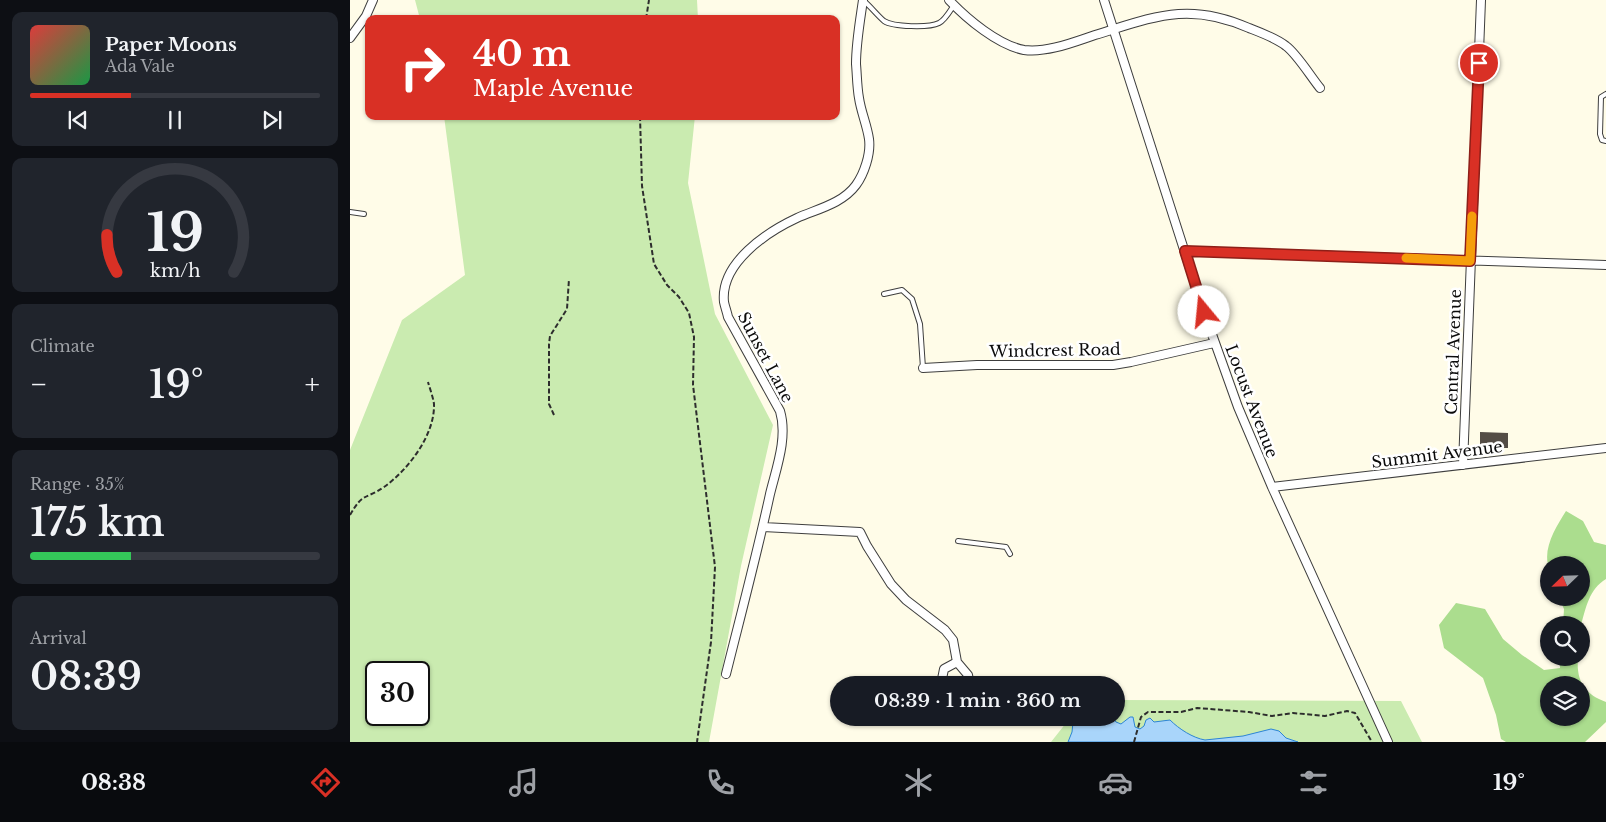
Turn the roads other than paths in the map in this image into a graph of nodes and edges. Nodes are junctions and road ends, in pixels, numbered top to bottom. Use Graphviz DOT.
graph roads {
  1 [pos="373,0"];
  2 [pos="863,0"];
  3 [pos="1104,0"];
  4 [pos="1482,0"];
  5 [pos="952,2"];
  6 [pos="366,15"];
  7 [pos="365,17"];
  8 [pos="1113,30"];
  9 [pos="350,38"];
  10 [pos="1320,88"];
  11 [pos="1606,94"];
  12 [pos="1606,141"];
  13 [pos="350,212"];
  14 [pos="364,214"];
  15 [pos="1185,251"];
  16 [pos="1470,261"];
  17 [pos="1606,265"];
  18 [pos="884,294"];
  19 [pos="1214,343"];
  20 [pos="924,368"];
  21 [pos="1606,448"];
  22 [pos="1463,464"];
  23 [pos="1272,487"];
  24 [pos="763,527"];
  25 [pos="958,541"];
  26 [pos="1010,554"];
  27 [pos="957,662"];
  28 [pos="726,674"];
  29 [pos="943,676"];
  30 [pos="968,676"];
  31 [pos="1388,742"];
  1 -- 6 [label="street"];
  2 -- 5 [label="lane"];
  2 -- 24 [label="street, Sunset Lane"];
  3 -- 8 [label="street, Locust Avenue"];
  4 -- 16 [label="street, Central Avenue"];
  5 -- 8 [label="street"];
  7 -- 9 [label="street"];
  8 -- 10 [label="street"];
  8 -- 15 [label="street, Locust Avenue"];
  11 -- 12 [label="lane"];
  13 -- 14 [label="lane"];
  15 -- 16 [label="street"];
  15 -- 19 [label="street, Locust Avenue"];
  16 -- 17 [label="street"];
  16 -- 22 [label="street, Central Avenue"];
  18 -- 20 [label="lane"];
  19 -- 20 [label="street, Windcrest Road"];
  19 -- 23 [label="street, Locust Avenue"];
  21 -- 22 [label="street, Summit Avenue"];
  22 -- 23 [label="street, Summit Avenue"];
  23 -- 31 [label="street, Locust Avenue"];
  24 -- 27 [label="street"];
  24 -- 28 [label="street, Sunset Lane"];
  25 -- 26 [label="lane"];
  27 -- 29 [label="street"];
  27 -- 30 [label="street"];
}
